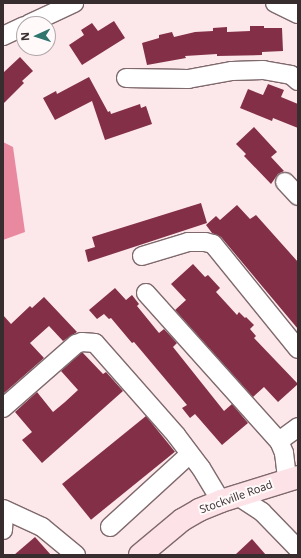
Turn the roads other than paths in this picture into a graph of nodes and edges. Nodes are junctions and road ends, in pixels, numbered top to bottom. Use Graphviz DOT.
graph roads {
  1 [pos="74,3"];
  2 [pos="275,3"];
  3 [pos="298,14"];
  4 [pos="46,16"];
  5 [pos="16,30"];
  6 [pos="3,36"];
  7 [pos="126,78"];
  8 [pos="298,80"];
  9 [pos="285,182"];
  10 [pos="298,196"];
  11 [pos="142,256"];
  12 [pos="146,293"];
  13 [pos="298,349"];
  14 [pos="3,408"];
  15 [pos="298,426"];
  16 [pos="280,441"];
  17 [pos="190,454"];
  18 [pos="292,478"];
  19 [pos="228,498"];
  20 [pos="3,509"];
  21 [pos="110,527"];
  22 [pos="3,530"];
  23 [pos="298,549"];
  24 [pos="76,555"];
  25 [pos="140,555"];
  1 -- 4 [label="street"];
  2 -- 3 [label="street"];
  5 -- 6 [label="street"];
  7 -- 8 [label="street"];
  9 -- 10 [label="street"];
  11 -- 13 [label="street"];
  12 -- 16 [label="street"];
  14 -- 17 [label="street"];
  15 -- 16 [label="street"];
  16 -- 18 [label="street"];
  17 -- 19 [label="street"];
  17 -- 21 [label="street"];
  18 -- 19 [label="street, Stockville Road"];
  19 -- 23 [label="street"];
  19 -- 25 [label="street, Stockville Road"];
  20 -- 22 [label="street"];
  20 -- 24 [label="street"];
}
